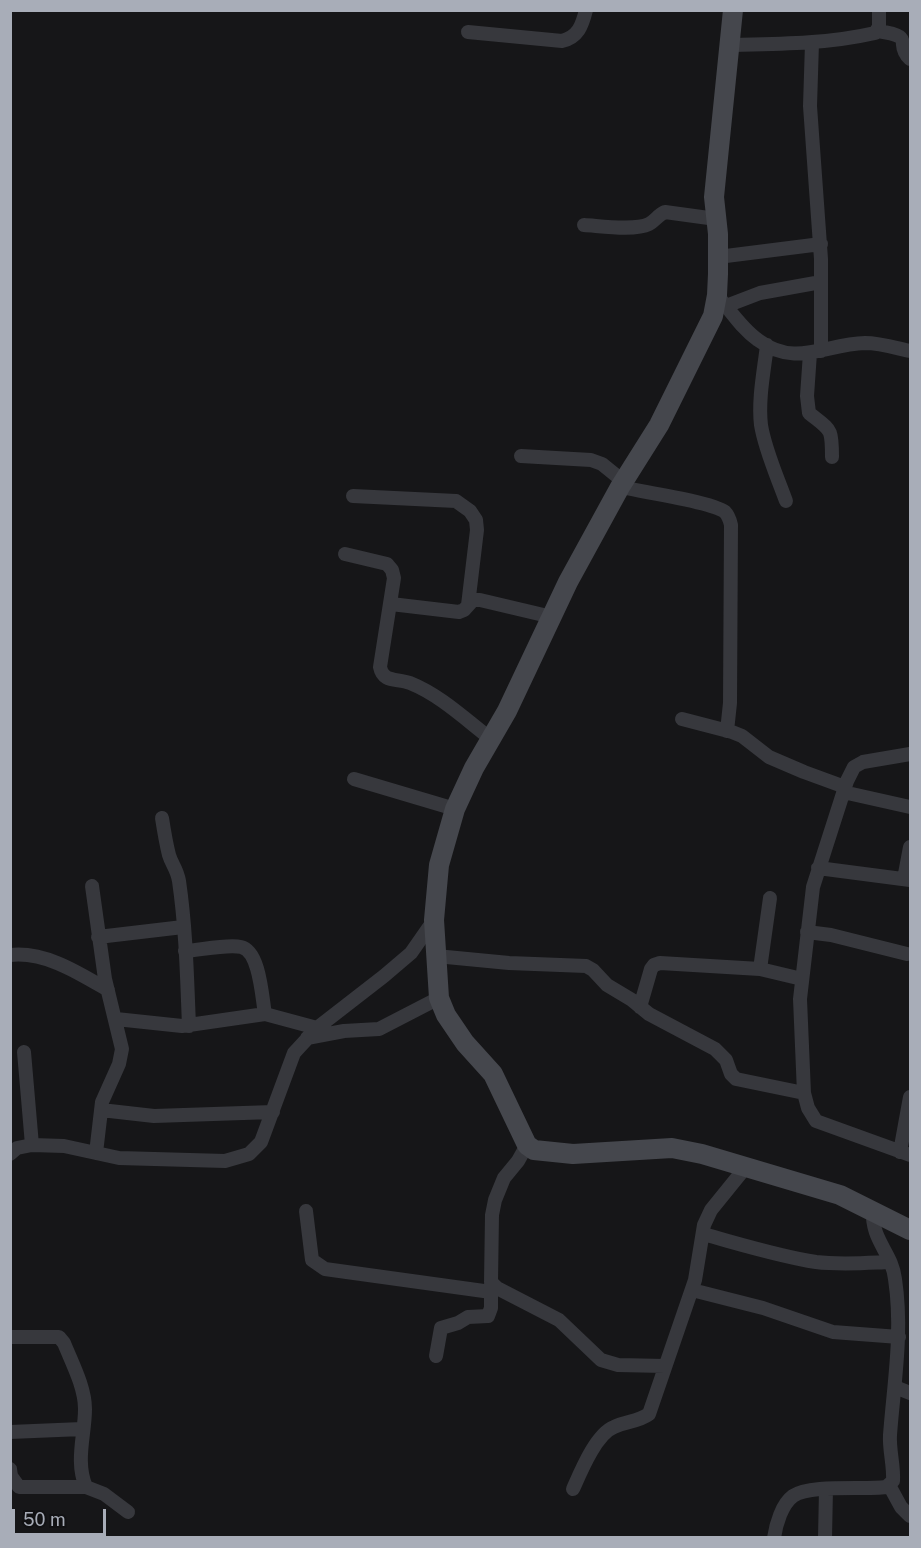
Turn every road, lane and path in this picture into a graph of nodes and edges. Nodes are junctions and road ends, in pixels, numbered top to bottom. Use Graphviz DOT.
graph roads {
  1 [pos="586,10"];
  2 [pos="733,10"];
  3 [pos="879,10"];
  4 [pos="878,31"];
  5 [pos="468,32"];
  6 [pos="812,43"];
  7 [pos="730,45"];
  8 [pos="910,59"];
  9 [pos="716,219"];
  10 [pos="584,225"];
  11 [pos="821,244"];
  12 [pos="718,257"];
  13 [pos="821,282"];
  14 [pos="722,300"];
  15 [pos="767,345"];
  16 [pos="910,351"];
  17 [pos="815,352"];
  18 [pos="521,456"];
  19 [pos="832,457"];
  20 [pos="621,484"];
  21 [pos="353,496"];
  22 [pos="786,501"];
  23 [pos="345,554"];
  24 [pos="391,604"];
  25 [pos="468,605"];
  26 [pos="552,617"];
  27 [pos="682,719"];
  28 [pos="727,730"];
  29 [pos="491,739"];
  30 [pos="910,754"];
  31 [pos="354,779"];
  32 [pos="844,789"];
  33 [pos="910,807"];
  34 [pos="454,809"];
  35 [pos="162,818"];
  36 [pos="910,847"];
  37 [pos="818,868"];
  38 [pos="907,879"];
  39 [pos="92,886"];
  40 [pos="770,898"];
  41 [pos="434,920"];
  42 [pos="183,927"];
  43 [pos="807,932"];
  44 [pos="98,937"];
  45 [pos="185,951"];
  46 [pos="907,954"];
  47 [pos="10,955"];
  48 [pos="436,956"];
  49 [pos="760,969"];
  50 [pos="802,979"];
  51 [pos="108,990"];
  52 [pos="439,998"];
  53 [pos="640,1007"];
  54 [pos="265,1014"];
  55 [pos="116,1019"];
  56 [pos="189,1026"];
  57 [pos="317,1028"];
  58 [pos="307,1038"];
  59 [pos="24,1052"];
  60 [pos="804,1093"];
  61 [pos="910,1097"];
  62 [pos="101,1110"];
  63 [pos="273,1112"];
  64 [pos="527,1144"];
  65 [pos="32,1145"];
  66 [pos="13,1149"];
  67 [pos="96,1153"];
  68 [pos="905,1154"];
  69 [pos="744,1168"];
  70 [pos="873,1210"];
  71 [pos="306,1211"];
  72 [pos="910,1230"];
  73 [pos="703,1234"];
  74 [pos="890,1262"];
  75 [pos="491,1287"];
  76 [pos="692,1290"];
  77 [pos="10,1336"];
  78 [pos="902,1342"];
  79 [pos="436,1356"];
  80 [pos="665,1366"];
  81 [pos="895,1387"];
  82 [pos="910,1392"];
  83 [pos="82,1429"];
  84 [pos="10,1432"];
  85 [pos="10,1469"];
  86 [pos="889,1485"];
  87 [pos="86,1487"];
  88 [pos="573,1489"];
  89 [pos="826,1489"];
  90 [pos="128,1512"];
  91 [pos="910,1516"];
  92 [pos="774,1538"];
  93 [pos="825,1538"];
  1 -- 5 [label="street"];
  2 -- 7 [label="street"];
  3 -- 4 [label="street"];
  4 -- 6 [label="street"];
  4 -- 8 [label="street"];
  6 -- 7 [label="street"];
  6 -- 11 [label="street"];
  7 -- 9 [label="street"];
  9 -- 10 [label="street"];
  9 -- 12 [label="street"];
  11 -- 12 [label="street"];
  11 -- 13 [label="street"];
  12 -- 14 [label="street"];
  13 -- 14 [label="street"];
  13 -- 17 [label="street"];
  14 -- 15 [label="street"];
  14 -- 20 [label="street"];
  15 -- 17 [label="street"];
  15 -- 22 [label="street"];
  16 -- 17 [label="street"];
  17 -- 19 [label="street"];
  18 -- 20 [label="street"];
  20 -- 26 [label="street"];
  20 -- 28 [label="street"];
  21 -- 25 [label="street"];
  23 -- 24 [label="street"];
  24 -- 25 [label="street"];
  24 -- 29 [label="street"];
  25 -- 26 [label="street"];
  26 -- 29 [label="street"];
  27 -- 28 [label="street"];
  28 -- 32 [label="street"];
  29 -- 34 [label="street"];
  30 -- 32 [label="street"];
  31 -- 34 [label="street"];
  32 -- 33 [label="street"];
  32 -- 37 [label="street"];
  34 -- 41 [label="street"];
  35 -- 42 [label="street"];
  36 -- 38 [label="street"];
  37 -- 38 [label="street"];
  37 -- 43 [label="street"];
  39 -- 44 [label="street"];
  40 -- 49 [label="street"];
  41 -- 48 [label="street"];
  41 -- 57 [label="street"];
  42 -- 44 [label="street"];
  42 -- 45 [label="street"];
  43 -- 46 [label="street"];
  43 -- 50 [label="street"];
  44 -- 51 [label="street"];
  45 -- 54 [label="street"];
  45 -- 56 [label="street"];
  47 -- 51 [label="street"];
  48 -- 52 [label="street"];
  48 -- 53 [label="street"];
  49 -- 50 [label="street"];
  49 -- 53 [label="street"];
  50 -- 60 [label="street"];
  51 -- 55 [label="street"];
  52 -- 58 [label="street"];
  52 -- 64 [label="street"];
  53 -- 60 [label="street"];
  54 -- 56 [label="street"];
  54 -- 57 [label="street"];
  55 -- 56 [label="street"];
  55 -- 62 [label="street"];
  57 -- 58 [label="street"];
  58 -- 63 [label="street"];
  59 -- 65 [label="street"];
  60 -- 68 [label="street"];
  61 -- 68 [label="street"];
  62 -- 63 [label="street"];
  62 -- 67 [label="street"];
  63 -- 67 [label="street"];
  64 -- 69 [label="street"];
  64 -- 75 [label="street"];
  65 -- 66 [label="street"];
  65 -- 67 [label="street"];
  69 -- 70 [label="street"];
  69 -- 73 [label="street"];
  70 -- 72 [label="street"];
  70 -- 74 [label="street"];
  71 -- 75 [label="street"];
  73 -- 74 [label="street"];
  73 -- 76 [label="street"];
  74 -- 78 [label="street"];
  75 -- 79 [label="street"];
  75 -- 80 [label="street"];
  76 -- 78 [label="street"];
  76 -- 80 [label="street"];
  77 -- 83 [label="street"];
  78 -- 81 [label="street"];
  80 -- 88 [label="street"];
  81 -- 82 [label="street"];
  81 -- 86 [label="street"];
  83 -- 84 [label="street"];
  83 -- 87 [label="street"];
  85 -- 87 [label="street"];
  86 -- 89 [label="street"];
  86 -- 91 [label="street"];
  87 -- 90 [label="street"];
  89 -- 92 [label="street"];
  89 -- 93 [label="street"];
}
